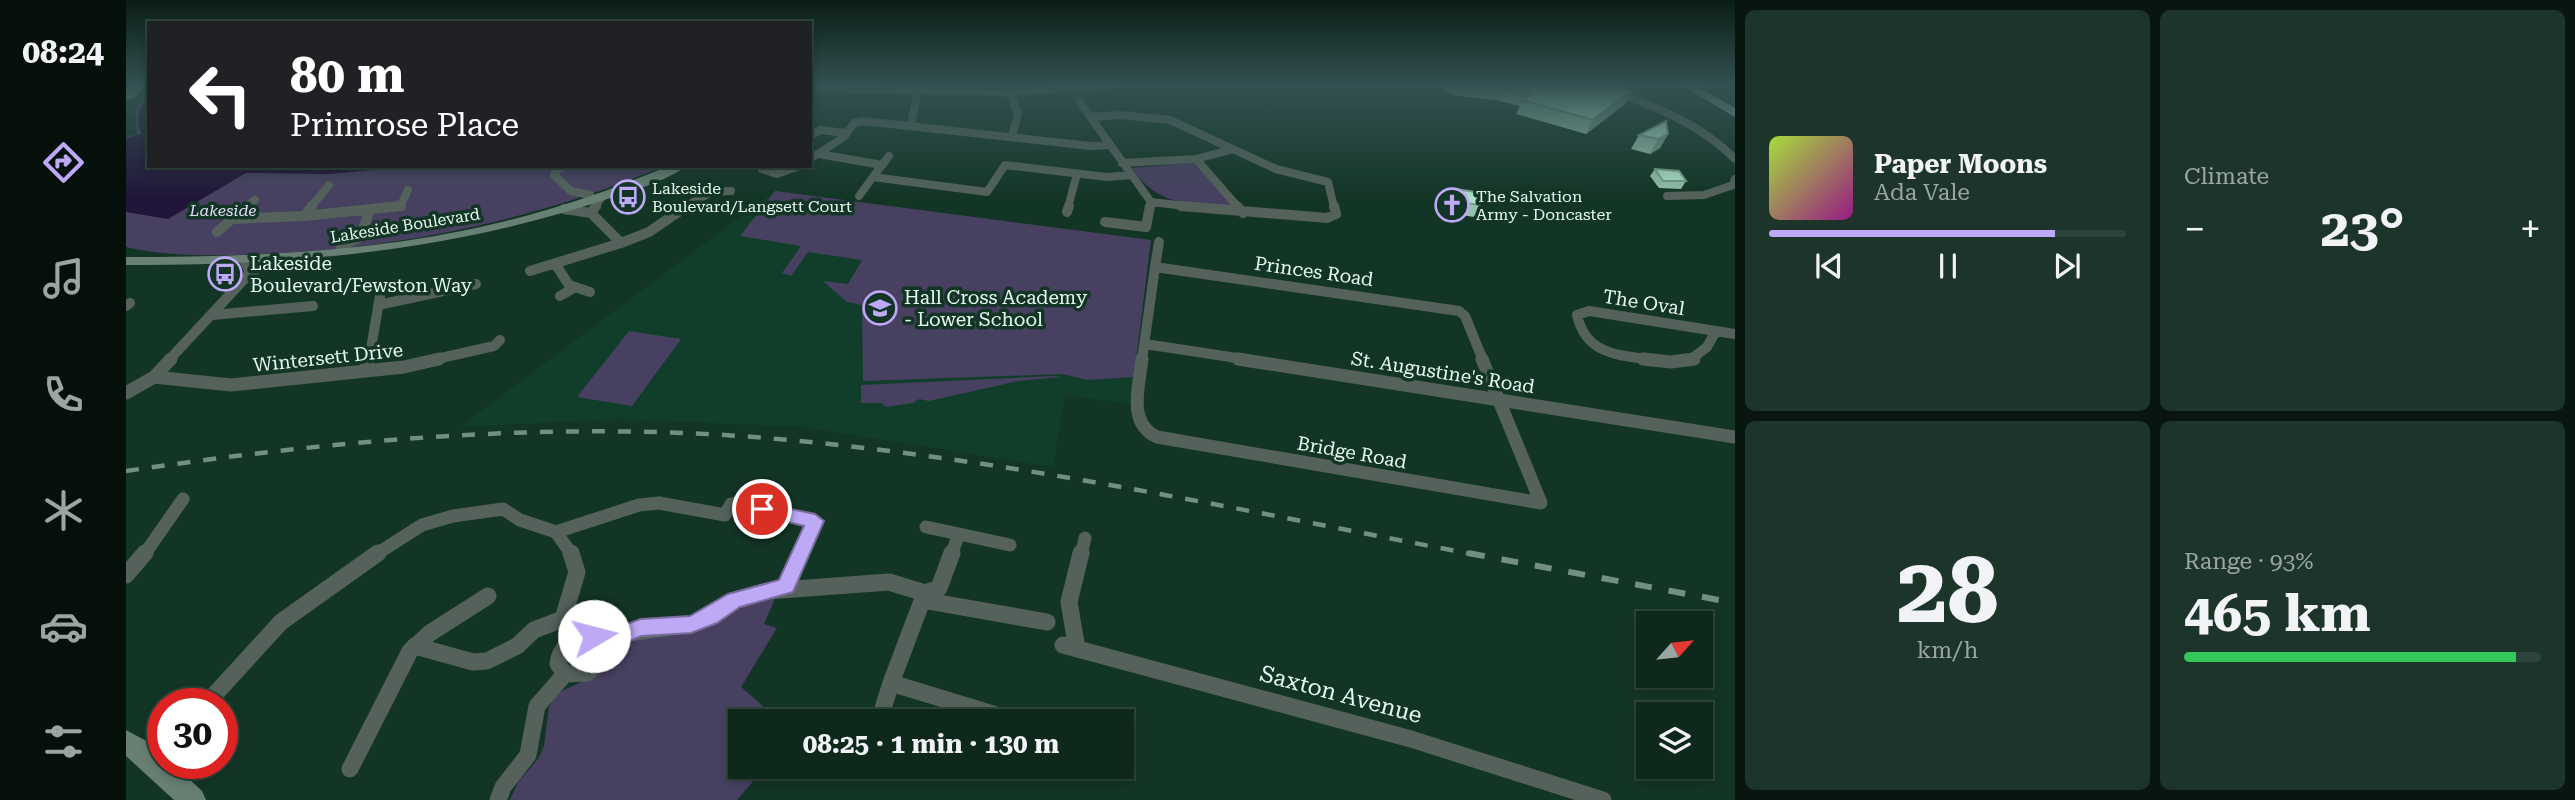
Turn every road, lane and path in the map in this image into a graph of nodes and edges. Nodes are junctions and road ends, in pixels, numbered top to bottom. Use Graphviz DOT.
graph roads {
  1 [pos="854,123"];
  2 [pos="885,123"];
  3 [pos="1019,123"];
  4 [pos="1095,123"];
  5 [pos="1177,123"];
  6 [pos="1686,123"];
  7 [pos="812,125"];
  8 [pos="911,126"];
  9 [pos="820,130"];
  10 [pos="847,132"];
  11 [pos="812,135"];
  12 [pos="1012,136"];
  13 [pos="1110,145"];
  14 [pos="1230,150"];
  15 [pos="889,156"];
  16 [pos="815,157"];
  17 [pos="1196,159"];
  18 [pos="1735,159"];
  19 [pos="1122,163"];
  20 [pos="882,165"];
  21 [pos="560,168"];
  22 [pos="659,168"];
  23 [pos="674,168"];
  24 [pos="794,168"];
  25 [pos="762,169"];
  26 [pos="1077,174"];
  27 [pos="1130,175"];
  28 [pos="873,177"];
  29 [pos="1735,179"];
  30 [pos="328,185"];
  31 [pos="568,188"];
  32 [pos="1735,188"];
  33 [pos="408,190"];
  34 [pos="731,191"];
  35 [pos="1721,191"];
  36 [pos="859,195"];
  37 [pos="1667,195"];
  38 [pos="596,196"];
  39 [pos="255,200"];
  40 [pos="1151,202"];
  41 [pos="564,206"];
  42 [pos="369,211"];
  43 [pos="1067,212"];
  44 [pos="591,213"];
  45 [pos="1243,213"];
  46 [pos="304,216"];
  47 [pos="232,219"];
  48 [pos="1105,222"];
  49 [pos="217,232"];
  50 [pos="364,240"];
  51 [pos="1159,242"];
  52 [pos="621,243"];
  53 [pos="126,248"];
  54 [pos="126,261"];
  55 [pos="556,265"];
  56 [pos="247,267"];
  57 [pos="1156,267"];
  58 [pos="530,271"];
  59 [pos="476,284"];
  60 [pos="574,288"];
  61 [pos="448,291"];
  62 [pos="590,292"];
  63 [pos="560,296"];
  64 [pos="450,304"];
  65 [pos="313,306"];
  66 [pos="212,315"];
  67 [pos="1716,331"];
  68 [pos="1735,334"];
  69 [pos="1145,344"];
  70 [pos="499,347"];
  71 [pos="365,370"];
  72 [pos="155,377"];
  73 [pos="126,393"];
  74 [pos="1501,400"];
  75 [pos="1735,437"];
  76 [pos="183,499"];
  77 [pos="926,527"];
  78 [pos="556,532"];
  79 [pos="959,534"];
  80 [pos="1085,538"];
  81 [pos="1010,545"];
  82 [pos="126,575"];
  83 [pos="786,586"];
  84 [pos="488,596"];
  85 [pos="923,596"];
  86 [pos="563,619"];
  87 [pos="1047,622"];
  88 [pos="572,640"];
  89 [pos="604,644"];
  90 [pos="415,646"];
  91 [pos="565,674"];
  92 [pos="891,683"];
  93 [pos="222,688"];
  94 [pos="883,709"];
  95 [pos="977,709"];
  96 [pos="144,744"];
  97 [pos="350,769"];
  98 [pos="193,800"];
  99 [pos="498,800"];
  100 [pos="1603,800"];
  1 -- 10 [label="street"];
  2 -- 8 [label="street"];
  3 -- 12 [label="street"];
  4 -- 13 [label="street"];
  5 -- 14 [label="street"];
  6 -- 18 [label="street"];
  7 -- 9 [label="street"];
  8 -- 12 [label="street"];
  9 -- 10 [label="street"];
  9 -- 11 [label="street"];
  10 -- 16 [label="street"];
  12 -- 13 [label="street"];
  13 -- 19 [label="street"];
  14 -- 17 [label="street"];
  14 -- 45 [label="street"];
  15 -- 20 [label="street"];
  16 -- 20 [label="street"];
  17 -- 19 [label="street"];
  17 -- 45 [label="street"];
  19 -- 27 [label="street"];
  20 -- 28 [label="street"];
  21 -- 31 [label="street"];
  22 -- 38 [label="street, Lakeside Boulevard"];
  23 -- 38 [label="street, Lakeside Boulevard"];
  24 -- 25 [label="street"];
  26 -- 27 [label="street"];
  26 -- 28 [label="street"];
  26 -- 43 [label="street"];
  27 -- 40 [label="street"];
  28 -- 36 [label="street"];
  29 -- 35 [label="street"];
  30 -- 46 [label="street"];
  31 -- 38 [label="street"];
  31 -- 41 [label="street"];
  32 -- 35 [label="street"];
  33 -- 42 [label="street"];
  34 -- 52 [label="street"];
  35 -- 37 [label="street"];
  38 -- 41 [label="street, Lakeside Boulevard"];
  38 -- 44 [label="street"];
  39 -- 47 [label="street"];
  40 -- 45 [label="street"];
  40 -- 48 [label="street"];
  41 -- 44 [label="street"];
  41 -- 50 [label="street, Lakeside Boulevard"];
  41 -- 56 [label="street, Lakeside Boulevard"];
  42 -- 46 [label="street"];
  42 -- 50 [label="street"];
  44 -- 52 [label="street"];
  46 -- 47 [label="street"];
  47 -- 49 [label="street"];
  50 -- 53 [label="street, Lakeside Boulevard"];
  51 -- 57 [label="street"];
  52 -- 55 [label="street"];
  54 -- 56 [label="street, Lakeside Boulevard"];
  55 -- 58 [label="street"];
  55 -- 60 [label="street"];
  56 -- 66 [label="street"];
  57 -- 69 [label="street"];
  57 -- 74 [label="street, Princes Road"];
  59 -- 61 [label="street"];
  60 -- 62 [label="street"];
  60 -- 63 [label="street"];
  61 -- 64 [label="street"];
  61 -- 71 [label="street"];
  65 -- 66 [label="street"];
  66 -- 72 [label="street"];
  67 -- 67 [label="street, The Oval"];
  67 -- 68 [label="street, The Oval"];
  69 -- 74 [label="street, St. Augustine's Road"];
  69 -- 74 [label="street, Bridge Road"];
  70 -- 71 [label="street, Wintersett Drive"];
  71 -- 72 [label="street, Wintersett Drive"];
  72 -- 73 [label="street"];
  74 -- 75 [label="street, St. Augustine's Road"];
  76 -- 82 [label="street"];
  77 -- 79 [label="street"];
  78 -- 83 [label="street"];
  78 -- 86 [label="street"];
  78 -- 93 [label="street"];
  79 -- 81 [label="street"];
  79 -- 85 [label="street"];
  80 -- 100 [label="street, Saxton Avenue"];
  83 -- 85 [label="street"];
  83 -- 89 [label="street"];
  84 -- 90 [label="street"];
  85 -- 87 [label="street"];
  85 -- 92 [label="street"];
  86 -- 88 [label="street"];
  86 -- 90 [label="street"];
  88 -- 89 [label="street"];
  88 -- 91 [label="street"];
  89 -- 91 [label="street"];
  90 -- 97 [label="street"];
  91 -- 99 [label="street"];
  92 -- 94 [label="street"];
  92 -- 95 [label="street"];
  96 -- 98 [label="street"];
}
